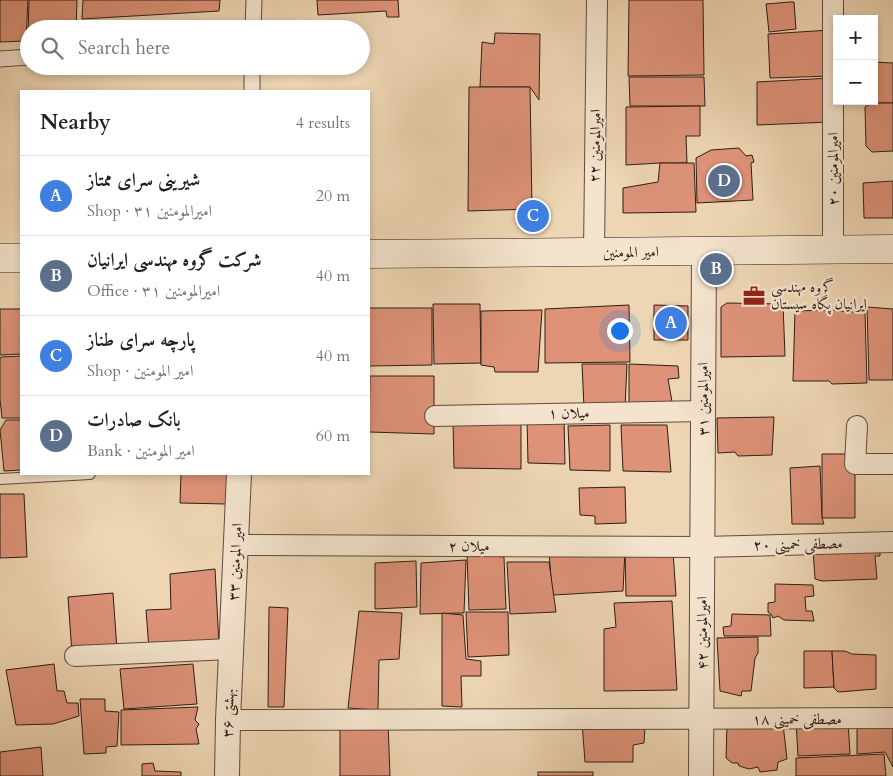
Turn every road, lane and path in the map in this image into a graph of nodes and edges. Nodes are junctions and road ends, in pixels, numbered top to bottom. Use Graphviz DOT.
graph roads {
  1 [pos="254,0"];
  2 [pos="597,0"];
  3 [pos="833,0"];
  4 [pos="253,20"];
  5 [pos="20,58"];
  6 [pos="0,59"];
  7 [pos="252,75"];
  8 [pos="252,90"];
  9 [pos="893,249"];
  10 [pos="833,250"];
  11 [pos="704,251"];
  12 [pos="594,252"];
  13 [pos="370,254"];
  14 [pos="0,258"];
  15 [pos="20,258"];
  16 [pos="703,411"];
  17 [pos="435,416"];
  18 [pos="857,426"];
  19 [pos="893,464"];
  20 [pos="72,475"];
  21 [pos="239,475"];
  22 [pos="0,479"];
  23 [pos="893,542"];
  24 [pos="236,545"];
  25 [pos="703,546"];
  26 [pos="231,649"];
  27 [pos="75,656"];
  28 [pos="893,718"];
  29 [pos="702,719"];
  30 [pos="228,720"];
  31 [pos="227,776"];
  32 [pos="701,776"];
  1 -- 4 [label="street"];
  2 -- 12 [label="street, امیرالمومنین ۲۲"];
  3 -- 10 [label="street, امیرالمومنین ۲۰"];
  5 -- 6 [label="street"];
  7 -- 8 [label="street"];
  9 -- 10 [label="main road, امیر المومنین"];
  10 -- 11 [label="main road, امیر المومنین"];
  11 -- 12 [label="main road, امیر المومنین"];
  11 -- 16 [label="street, امیرالمومنین ۳۱"];
  12 -- 13 [label="main road, امیر المومنین"];
  14 -- 15 [label="main road"];
  16 -- 17 [label="street, میلان ۱"];
  16 -- 25 [label="street, امیرالمومنین ۳۱"];
  18 -- 19 [label="street"];
  20 -- 22 [label="lane"];
  21 -- 24 [label="street, امیر المومنین ۳۳"];
  23 -- 25 [label="street, مصطفی خمینی ۲۰"];
  24 -- 25 [label="street, میلان ۲"];
  24 -- 26 [label="street, امیر المومنین ۳۳"];
  25 -- 29 [label="street, امیرالمومنین ۴۲"];
  26 -- 27 [label="street"];
  26 -- 30 [label="street, بهشتی ۳۶"];
  28 -- 29 [label="street, مصطفی خمینی ۱۸"];
  29 -- 30 [label="street, مصطفی خمینی ۱۸"];
  29 -- 32 [label="street, امیرالمومنین ۴۲"];
  30 -- 31 [label="street, بهشتی ۳۶"];
}
